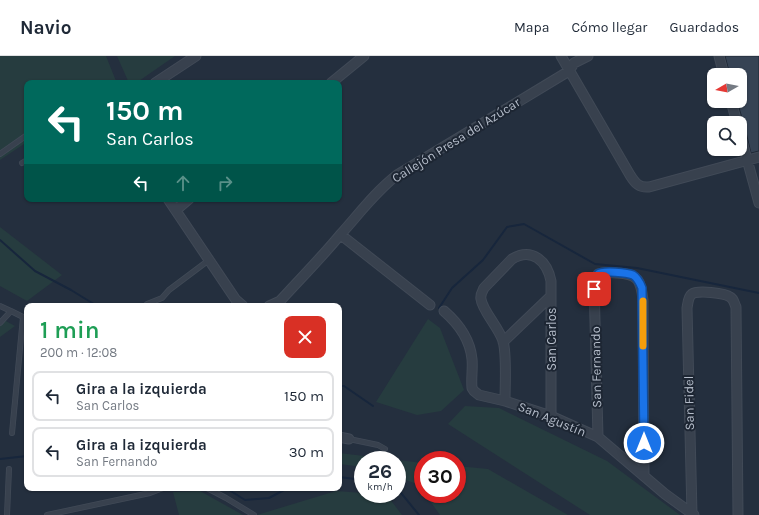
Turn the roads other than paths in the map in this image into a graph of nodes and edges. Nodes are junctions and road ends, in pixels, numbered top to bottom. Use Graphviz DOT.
graph roads {
  1 [pos="196,56"];
  2 [pos="364,56"];
  3 [pos="561,56"];
  4 [pos="588,56"];
  5 [pos="719,56"];
  6 [pos="722,68"];
  7 [pos="569,71"];
  8 [pos="160,80"];
  9 [pos="334,80"];
  10 [pos="24,137"];
  11 [pos="0,154"];
  12 [pos="746,156"];
  13 [pos="759,157"];
  14 [pos="747,160"];
  15 [pos="170,202"];
  16 [pos="186,202"];
  17 [pos="759,204"];
  18 [pos="176,210"];
  19 [pos="341,235"];
  20 [pos="209,260"];
  21 [pos="551,296"];
  22 [pos="150,303"];
  23 [pos="240,303"];
  24 [pos="276,303"];
  25 [pos="430,305"];
  26 [pos="0,306"];
  27 [pos="10,311"];
  28 [pos="444,311"];
  29 [pos="24,319"];
  30 [pos="0,323"];
  31 [pos="24,336"];
  32 [pos="503,342"];
  33 [pos="505,401"];
  34 [pos="551,416"];
  35 [pos="12,433"];
  36 [pos="598,437"];
  37 [pos="342,438"];
  38 [pos="349,439"];
  39 [pos="385,449"];
  40 [pos="9,470"];
  41 [pos="644,475"];
  42 [pos="155,491"];
  43 [pos="213,491"];
  44 [pos="693,514"];
  45 [pos="7,515"];
  46 [pos="47,515"];
  47 [pos="254,515"];
  48 [pos="738,515"];
  1 -- 8 [label="street"];
  2 -- 9 [label="street"];
  3 -- 7 [label="street"];
  4 -- 7 [label="street, Callejón Presa del Azúcar"];
  5 -- 6 [label="street"];
  7 -- 14 [label="street"];
  7 -- 19 [label="street, Callejón Presa del Azúcar"];
  10 -- 11 [label="lane"];
  12 -- 14 [label="street"];
  13 -- 14 [label="street"];
  14 -- 17 [label="street"];
  15 -- 18 [label="street"];
  16 -- 18 [label="street"];
  18 -- 20 [label="street"];
  19 -- 24 [label="street, Callejón Presa del Azúcar"];
  19 -- 25 [label="street"];
  20 -- 22 [label="lane"];
  20 -- 23 [label="street"];
  21 -- 32 [label="street"];
  21 -- 32 [label="street, San Carlos"];
  21 -- 34 [label="street, San Carlos"];
  26 -- 27 [label="lane"];
  27 -- 29 [label="lane"];
  27 -- 30 [label="lane"];
  28 -- 33 [label="street, San Agustín"];
  31 -- 35 [label="lane"];
  32 -- 33 [label="street"];
  33 -- 34 [label="street, San Agustín"];
  34 -- 36 [label="street, San Agustín"];
  36 -- 41 [label="street, San Agustín"];
  36 -- 41 [label="street, San Fernando"];
  37 -- 38 [label="street"];
  38 -- 39 [label="lane"];
  40 -- 45 [label="lane"];
  41 -- 44 [label="street, San Agustín"];
  42 -- 46 [label="lane"];
  43 -- 47 [label="lane"];
  44 -- 48 [label="street, San Fidel"];
}
